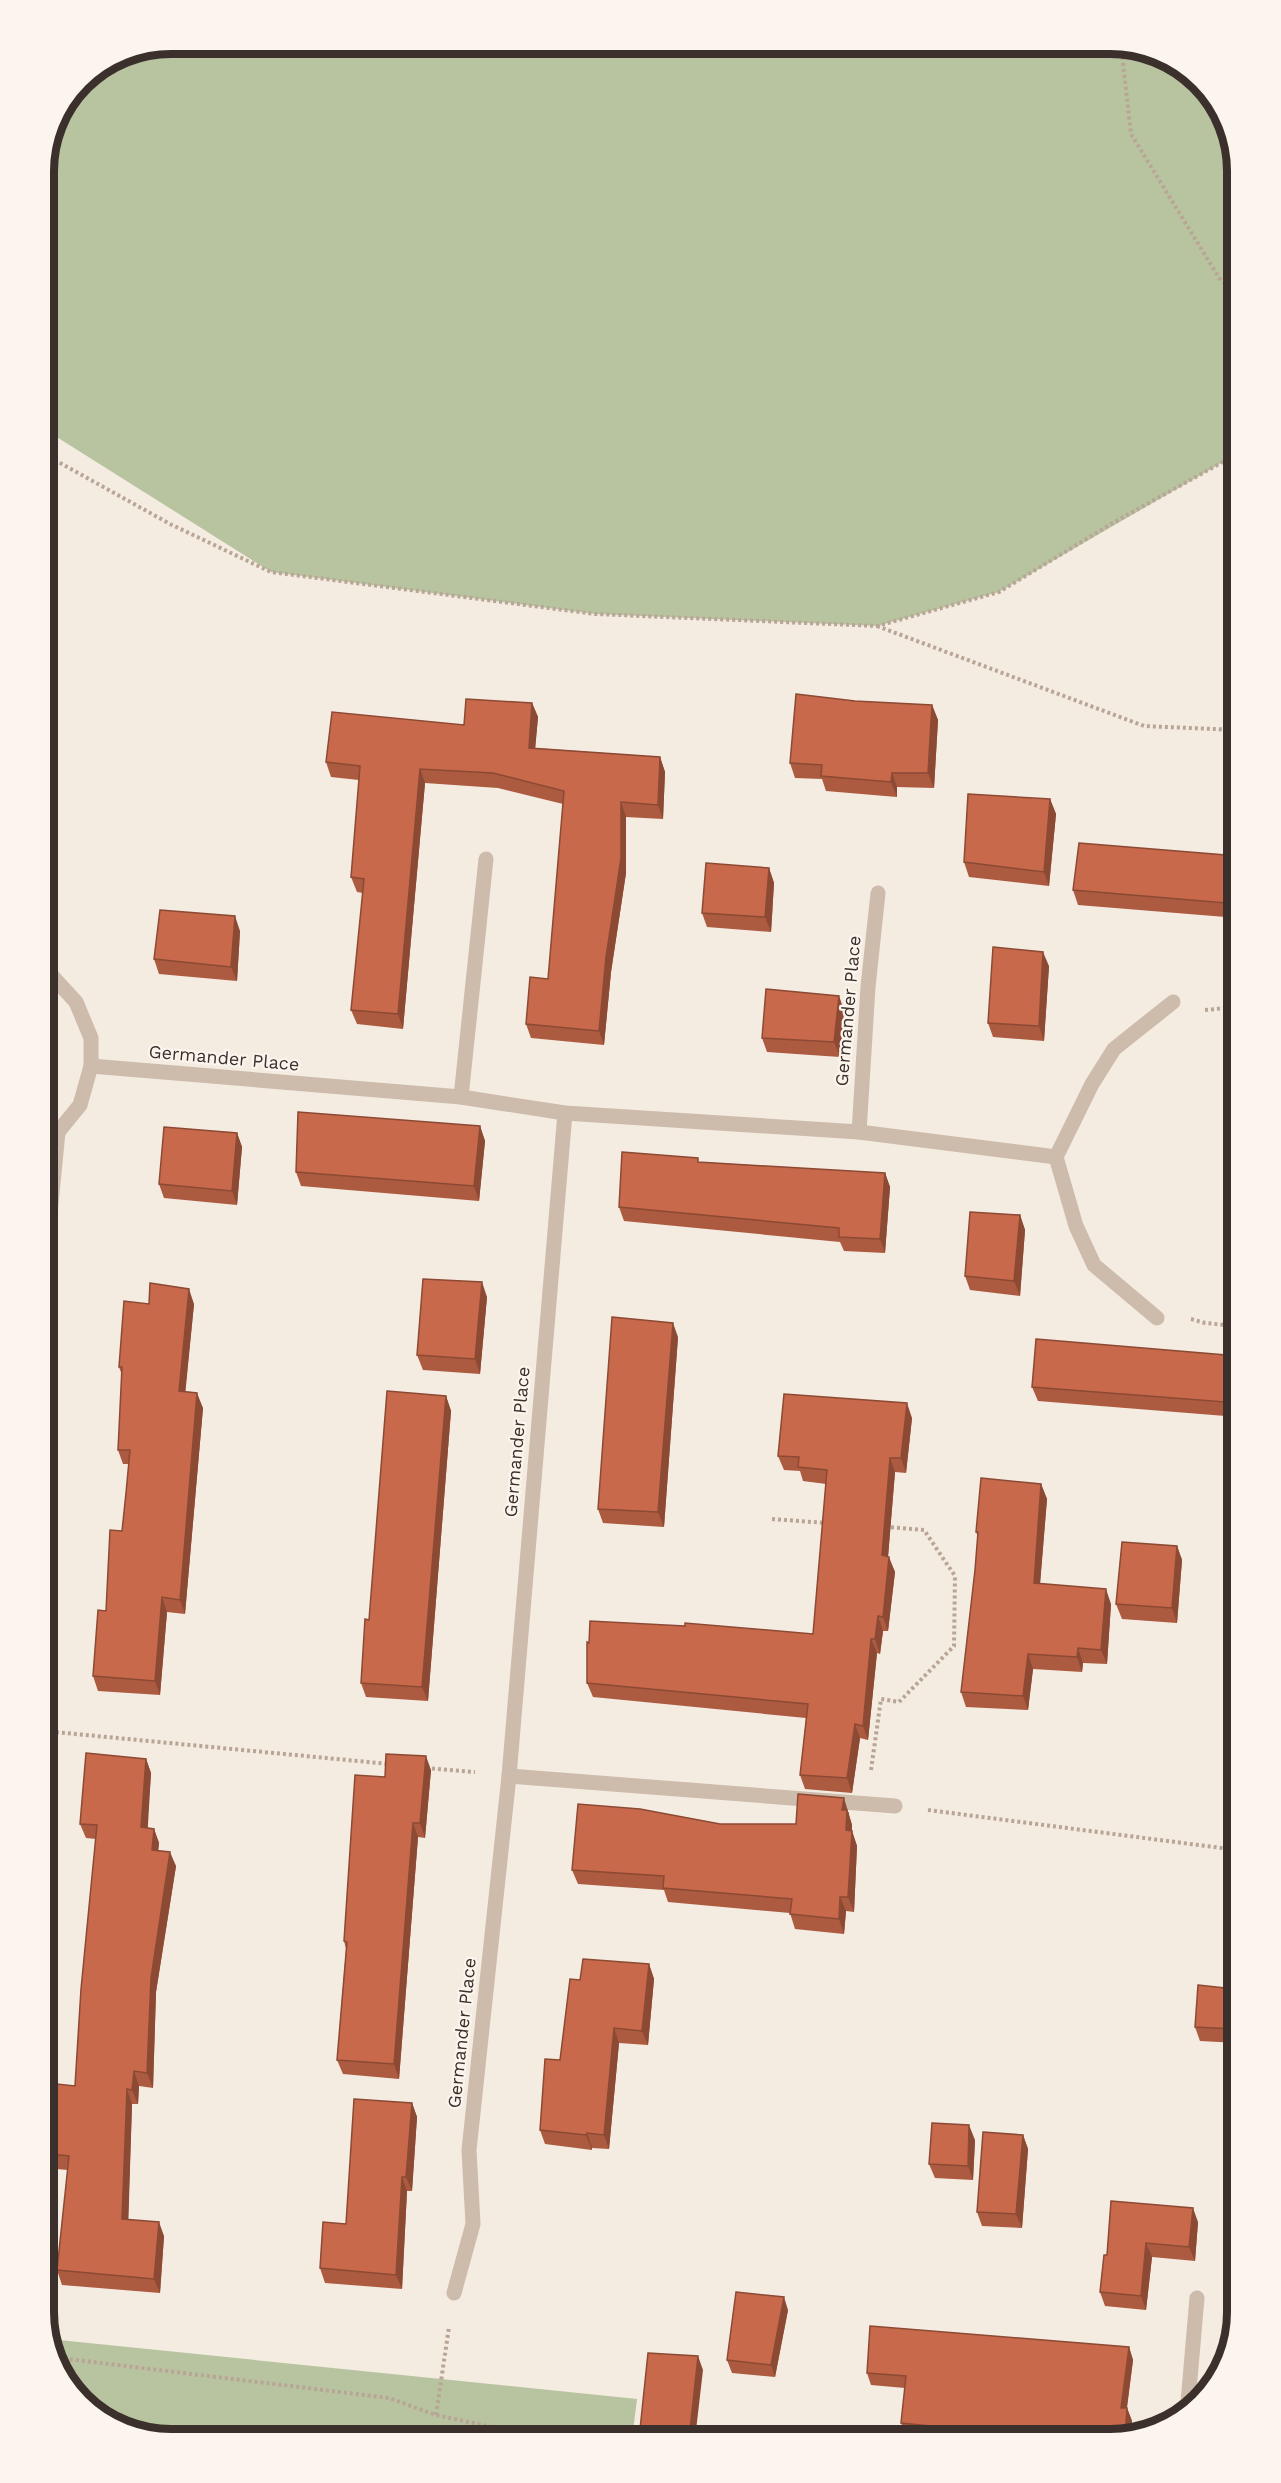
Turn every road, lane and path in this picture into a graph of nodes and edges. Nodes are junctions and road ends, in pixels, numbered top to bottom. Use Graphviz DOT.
graph roads {
  1 [pos="1123,55"];
  2 [pos="1227,284"];
  3 [pos="54,460"];
  4 [pos="1227,460"];
  5 [pos="877,626"];
  6 [pos="1227,730"];
  7 [pos="486,859"];
  8 [pos="878,893"];
  9 [pos="54,978"];
  10 [pos="1173,1002"];
  11 [pos="91,1066"];
  12 [pos="461,1097"];
  13 [pos="565,1113"];
  14 [pos="58,1132"];
  15 [pos="859,1132"];
  16 [pos="54,1135"];
  17 [pos="1056,1157"];
  18 [pos="54,1173"];
  19 [pos="1157,1318"];
  20 [pos="1227,1325"];
  21 [pos="772,1519"];
  22 [pos="831,1523"];
  23 [pos="877,1526"];
  24 [pos="54,1732"];
  25 [pos="389,1764"];
  26 [pos="425,1768"];
  27 [pos="509,1776"];
  28 [pos="866,1804"];
  29 [pos="895,1806"];
  30 [pos="1227,1849"];
  31 [pos="454,2293"];
  32 [pos="1197,2298"];
  33 [pos="64,2358"];
  34 [pos="1188,2399"];
  35 [pos="436,2415"];
  36 [pos="501,2429"];
  1 -- 2 [label="path"];
  3 -- 5 [label="path"];
  4 -- 5 [label="path"];
  5 -- 6 [label="path"];
  7 -- 12 [label="street"];
  8 -- 15 [label="street, Germander Place"];
  9 -- 11 [label="street"];
  10 -- 17 [label="street"];
  11 -- 12 [label="street, Germander Place"];
  11 -- 14 [label="street"];
  12 -- 13 [label="street, Germander Place"];
  13 -- 15 [label="street, Germander Place"];
  13 -- 27 [label="street, Germander Place"];
  14 -- 16 [label="street"];
  14 -- 18 [label="street"];
  15 -- 17 [label="street, Germander Place"];
  17 -- 19 [label="street"];
  19 -- 20 [label="path"];
  21 -- 22 [label="path"];
  23 -- 28 [label="path"];
  24 -- 25 [label="path"];
  26 -- 27 [label="path"];
  27 -- 28 [label="street"];
  27 -- 31 [label="street, Germander Place"];
  28 -- 29 [label="street"];
  29 -- 30 [label="path"];
  31 -- 35 [label="path"];
  32 -- 34 [label="street"];
  33 -- 35 [label="path"];
  35 -- 36 [label="path"];
}
